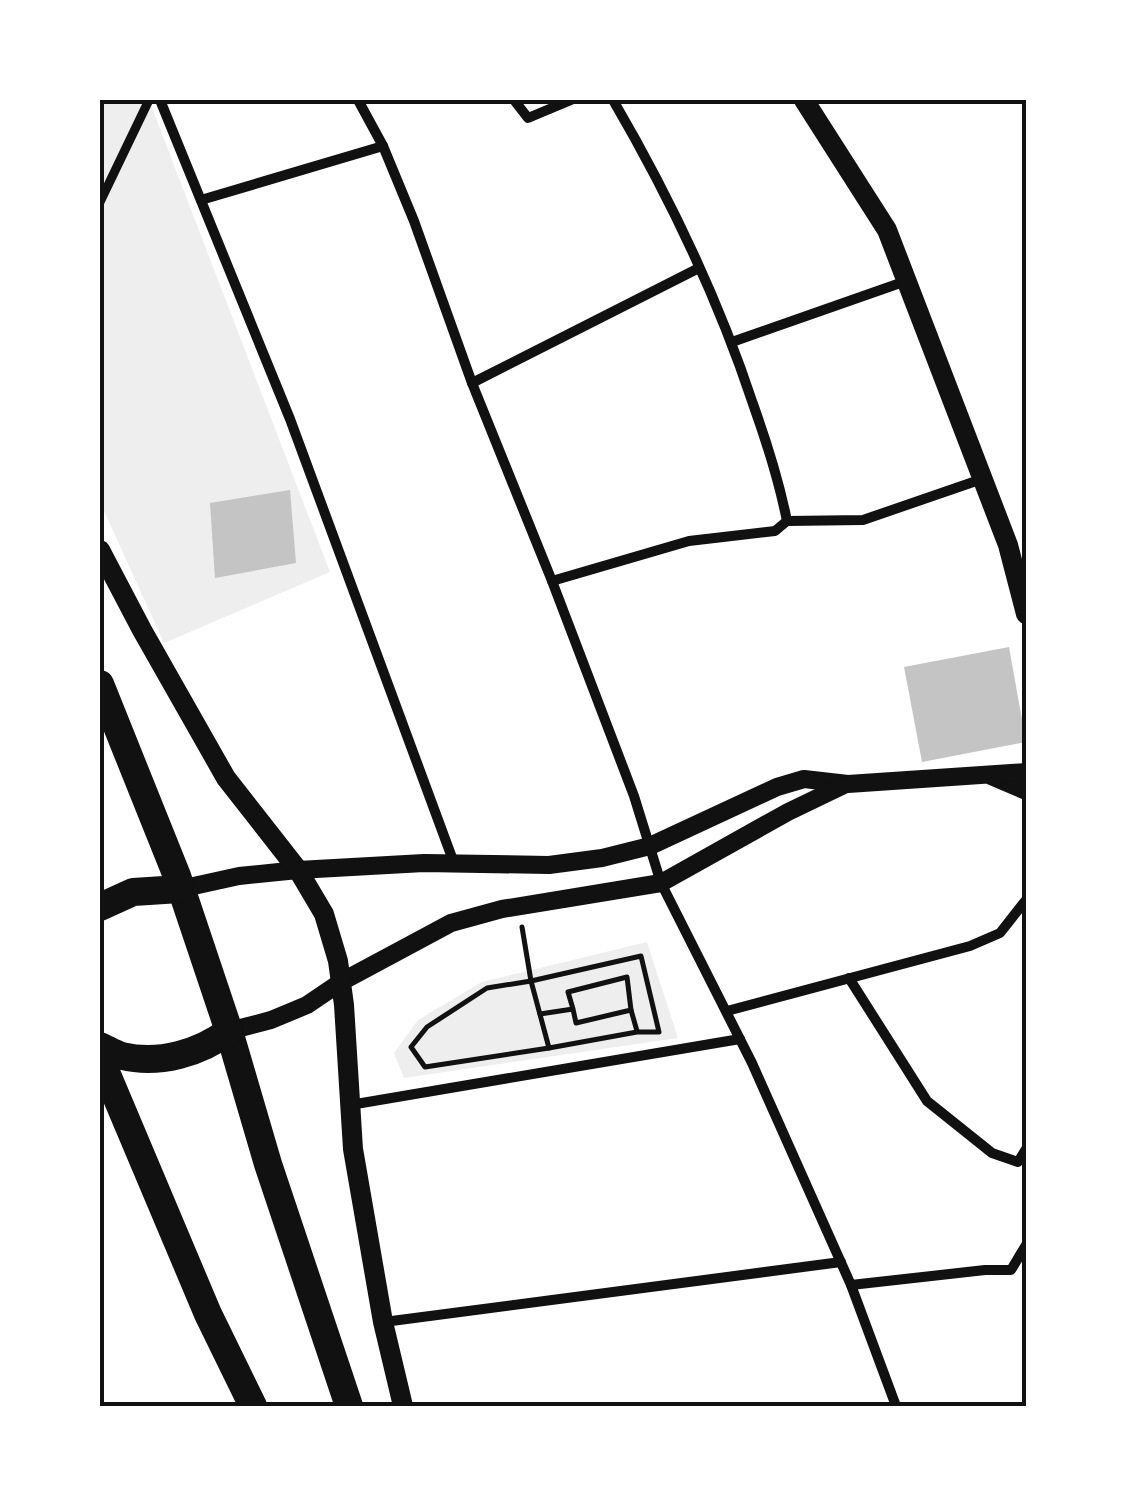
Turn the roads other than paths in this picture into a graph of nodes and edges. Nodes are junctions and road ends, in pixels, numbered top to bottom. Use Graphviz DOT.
graph roads {
  1 [pos="149,100"];
  2 [pos="160,100"];
  3 [pos="358,100"];
  4 [pos="514,100"];
  5 [pos="571,100"];
  6 [pos="613,100"];
  7 [pos="804,100"];
  8 [pos="383,146"];
  9 [pos="201,200"];
  10 [pos="100,202"];
  11 [pos="699,268"];
  12 [pos="907,280"];
  13 [pos="732,342"];
  14 [pos="472,383"];
  15 [pos="982,479"];
  16 [pos="787,522"];
  17 [pos="1017,541"];
  18 [pos="100,550"];
  19 [pos="552,582"];
  20 [pos="1026,614"];
  21 [pos="100,684"];
  22 [pos="1026,772"];
  23 [pos="986,774"];
  24 [pos="848,784"];
  25 [pos="1026,790"];
  26 [pos="650,846"];
  27 [pos="454,863"];
  28 [pos="298,870"];
  29 [pos="660,883"];
  30 [pos="180,889"];
  31 [pos="1026,900"];
  32 [pos="100,907"];
  33 [pos="848,978"];
  34 [pos="341,982"];
  35 [pos="726,1011"];
  36 [pos="229,1030"];
  37 [pos="740,1038"];
  38 [pos="100,1046"];
  39 [pos="100,1058"];
  40 [pos="350,1105"];
  41 [pos="1026,1149"];
  42 [pos="1026,1245"];
  43 [pos="840,1262"];
  44 [pos="851,1285"];
  45 [pos="382,1322"];
  46 [pos="253,1406"];
  47 [pos="348,1406"];
  48 [pos="402,1406"];
  49 [pos="896,1406"];
  1 -- 10 [label="street"];
  2 -- 9 [label="street"];
  3 -- 8 [label="street"];
  4 -- 5 [label="street"];
  6 -- 11 [label="street"];
  7 -- 12 [label="main road"];
  8 -- 9 [label="street"];
  8 -- 14 [label="street"];
  9 -- 27 [label="street"];
  11 -- 13 [label="street"];
  11 -- 14 [label="street"];
  12 -- 13 [label="street"];
  12 -- 15 [label="main road"];
  13 -- 16 [label="street"];
  14 -- 19 [label="street"];
  15 -- 16 [label="street"];
  15 -- 17 [label="main road"];
  16 -- 19 [label="street"];
  17 -- 20 [label="main road"];
  18 -- 28 [label="main road"];
  19 -- 26 [label="street"];
  21 -- 30 [label="highway"];
  22 -- 23 [label="street"];
  23 -- 24 [label="street"];
  23 -- 25 [label="street"];
  24 -- 26 [label="street"];
  24 -- 29 [label="street"];
  26 -- 27 [label="street"];
  26 -- 29 [label="street"];
  27 -- 28 [label="street"];
  28 -- 30 [label="street"];
  28 -- 34 [label="main road"];
  29 -- 34 [label="street"];
  29 -- 35 [label="street"];
  30 -- 32 [label="highway"];
  30 -- 36 [label="highway"];
  31 -- 33 [label="street"];
  33 -- 35 [label="street"];
  33 -- 41 [label="street"];
  34 -- 36 [label="street"];
  34 -- 40 [label="main road"];
  35 -- 37 [label="street"];
  36 -- 38 [label="highway"];
  36 -- 47 [label="highway"];
  37 -- 40 [label="street"];
  37 -- 43 [label="street"];
  39 -- 46 [label="highway"];
  40 -- 45 [label="main road"];
  42 -- 44 [label="street"];
  43 -- 44 [label="street"];
  43 -- 45 [label="street"];
  44 -- 49 [label="street"];
  45 -- 48 [label="main road"];
}
